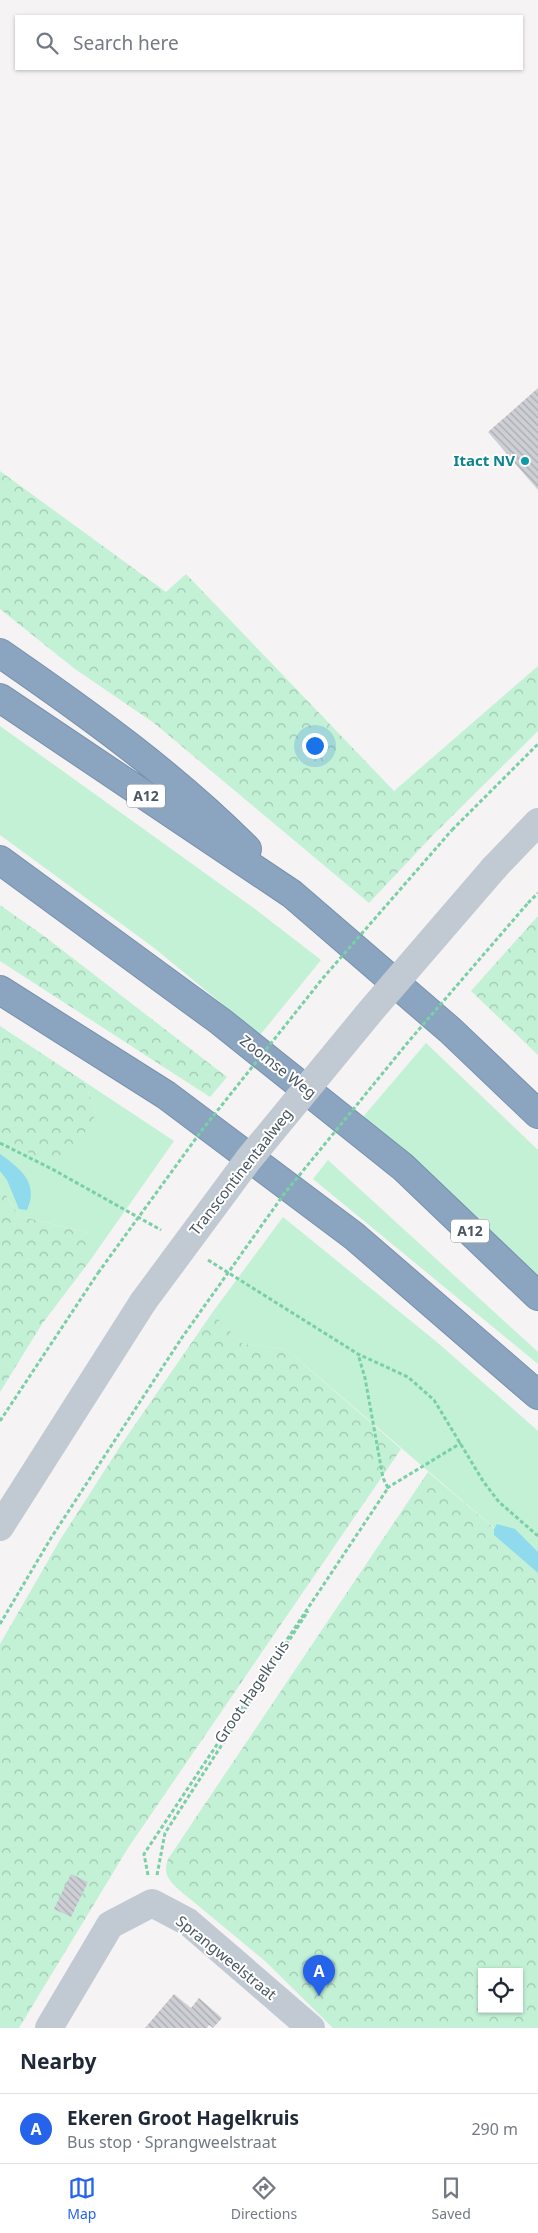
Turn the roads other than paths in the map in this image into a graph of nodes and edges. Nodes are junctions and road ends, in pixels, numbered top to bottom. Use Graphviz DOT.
graph roads {
  1 [pos="0,653"];
  2 [pos="0,698"];
  3 [pos="538,822"];
  4 [pos="0,860"];
  5 [pos="292,894"];
  6 [pos="0,990"];
  7 [pos="538,1114"];
  8 [pos="538,1296"];
  9 [pos="538,1395"];
  10 [pos="0,1527"];
  11 [pos="49,2028"];
  12 [pos="311,2028"];
  1 -- 5 [label="highway"];
  2 -- 5 [label="highway, A12"];
  3 -- 10 [label="street, Transcontinentaalweg, bridge"];
  4 -- 8 [label="highway, Zoomse Weg / A12"];
  5 -- 7 [label="highway, A12"];
  6 -- 9 [label="highway"];
  11 -- 12 [label="street, Sprangweelstraat"];
}
